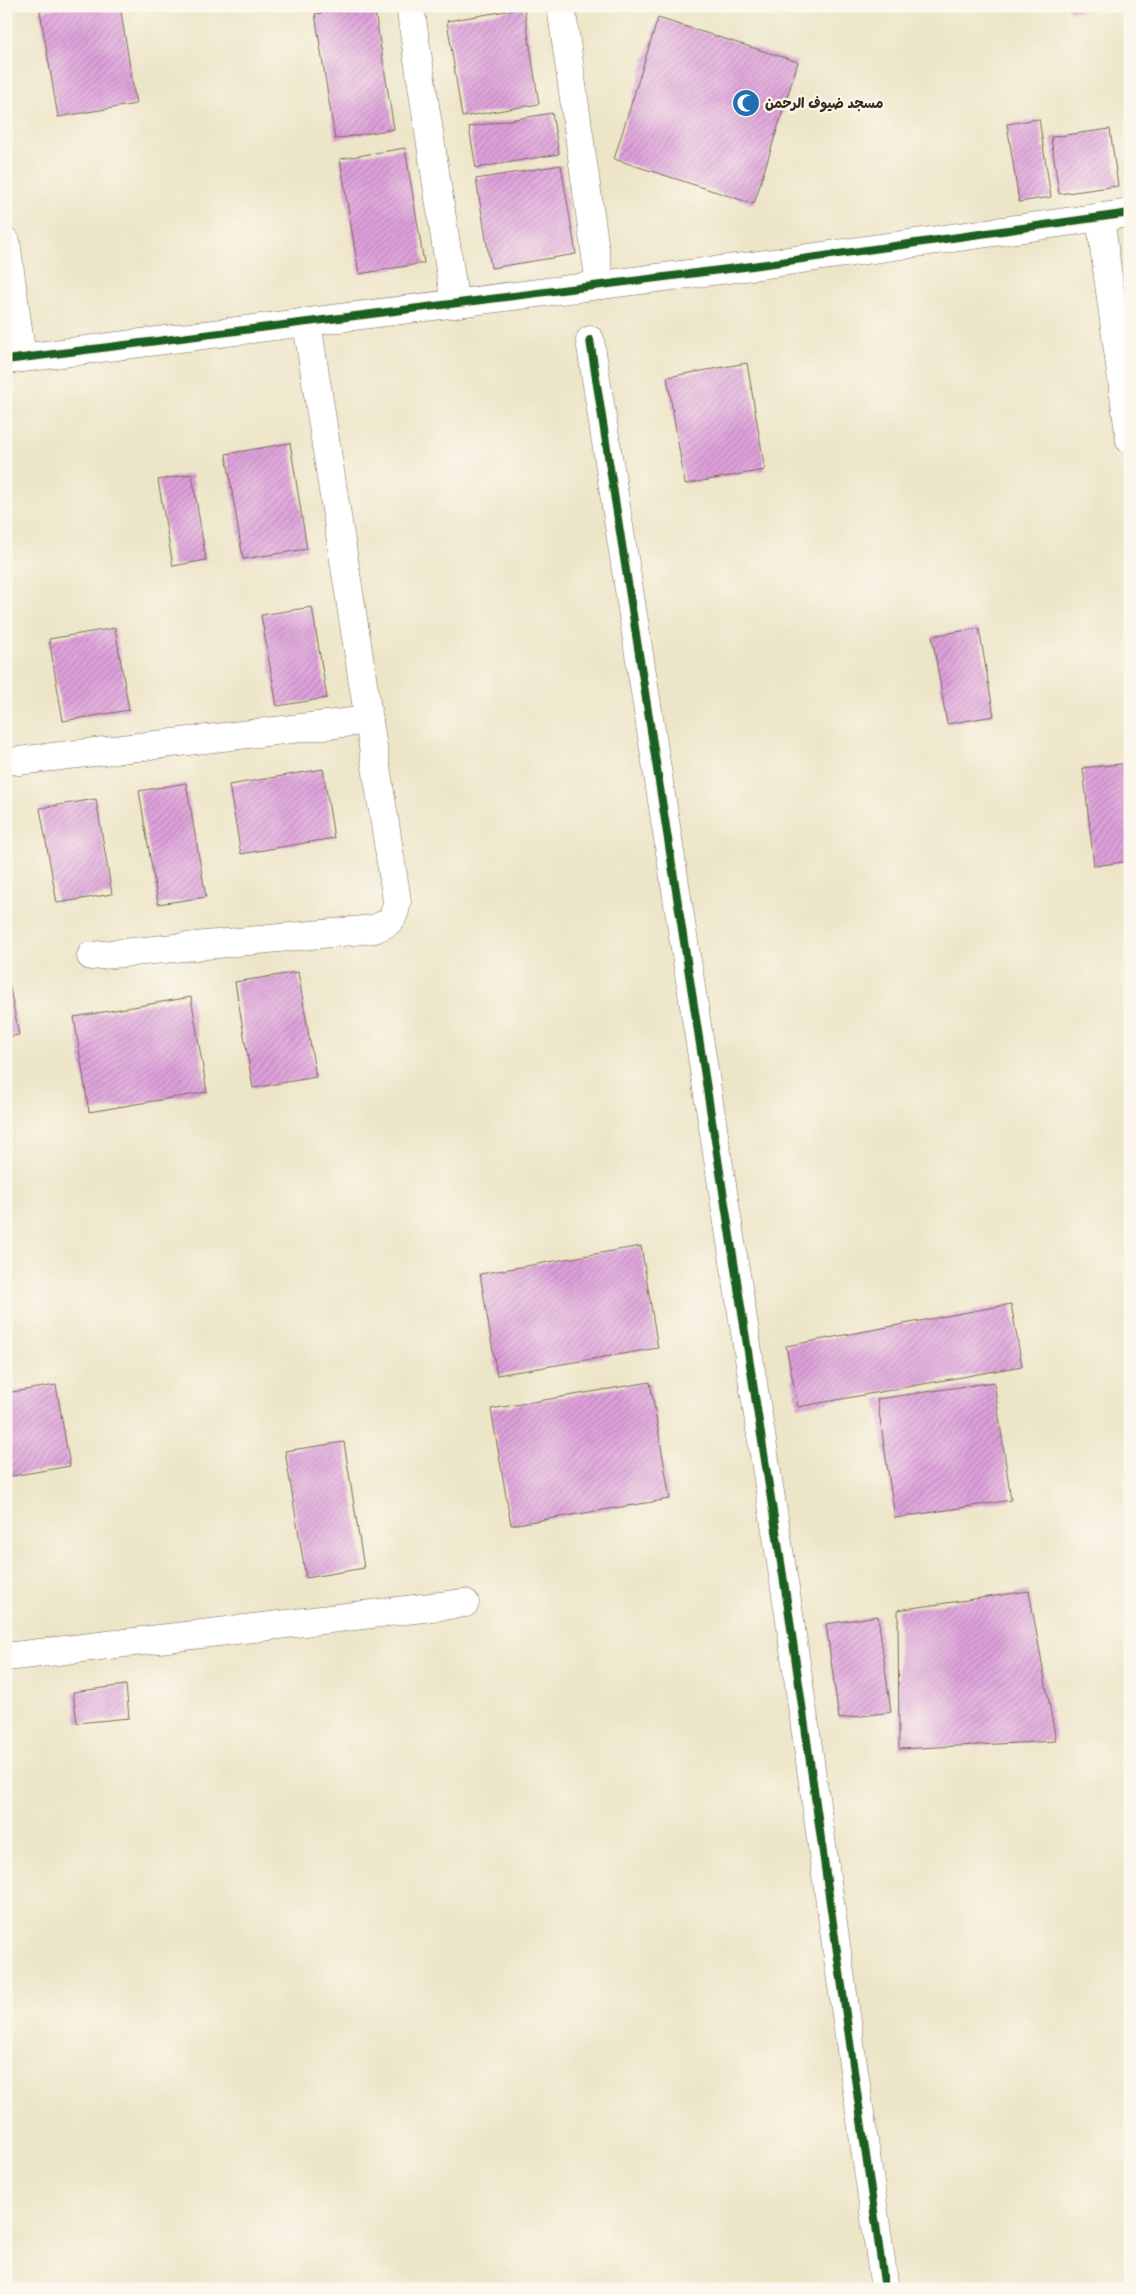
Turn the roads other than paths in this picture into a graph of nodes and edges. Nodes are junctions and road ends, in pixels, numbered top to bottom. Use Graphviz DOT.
graph roads {
  1 [pos="410,6"];
  2 [pos="561,6"];
  3 [pos="1130,213"];
  4 [pos="1100,217"];
  5 [pos="6,242"];
  6 [pos="600,285"];
  7 [pos="455,304"];
  8 [pos="307,323"];
  9 [pos="590,340"];
  10 [pos="14,359"];
  11 [pos="1130,440"];
  12 [pos="369,720"];
  13 [pos="18,761"];
  14 [pos="91,956"];
  15 [pos="465,1603"];
  16 [pos="6,1657"];
  17 [pos="885,2289"];
  1 -- 7 [label="street"];
  2 -- 6 [label="street"];
  3 -- 4 [label="street"];
  4 -- 6 [label="street"];
  4 -- 11 [label="street"];
  5 -- 10 [label="street"];
  6 -- 7 [label="street"];
  7 -- 8 [label="street"];
  8 -- 10 [label="street"];
  8 -- 12 [label="street"];
  9 -- 17 [label="street"];
  12 -- 13 [label="street"];
  12 -- 14 [label="street"];
  15 -- 16 [label="street"];
}
